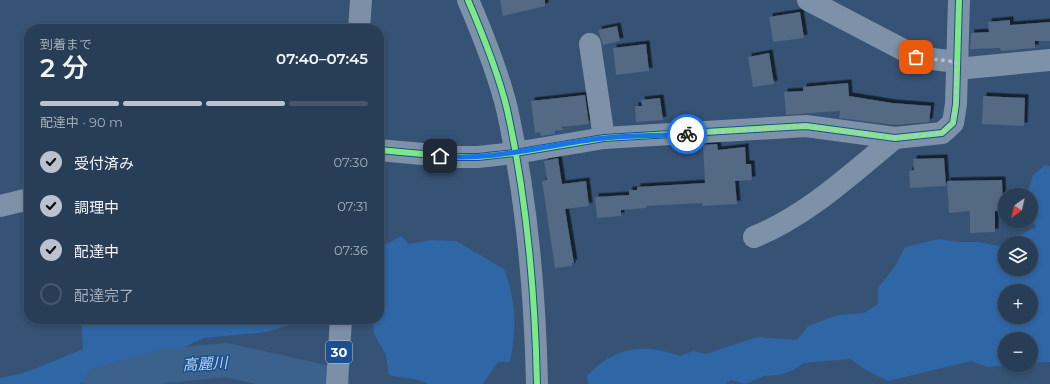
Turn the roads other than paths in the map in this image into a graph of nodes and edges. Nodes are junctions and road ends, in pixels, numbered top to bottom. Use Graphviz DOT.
graph roads {
  1 [pos="361,0"];
  2 [pos="468,0"];
  3 [pos="808,0"];
  4 [pos="959,0"];
  5 [pos="359,24"];
  6 [pos="590,44"];
  7 [pos="1050,60"];
  8 [pos="956,65"];
  9 [pos="604,138"];
  10 [pos="896,138"];
  11 [pos="384,150"];
  12 [pos="515,153"];
  13 [pos="24,200"];
  14 [pos="0,206"];
  15 [pos="754,237"];
  16 [pos="341,324"];
  17 [pos="337,384"];
  18 [pos="537,384"];
  1 -- 5 [label="main road"];
  2 -- 12 [label="street"];
  3 -- 8 [label="street"];
  4 -- 8 [label="street"];
  6 -- 9 [label="street"];
  7 -- 8 [label="street"];
  8 -- 10 [label="street"];
  9 -- 10 [label="street"];
  9 -- 12 [label="street"];
  10 -- 15 [label="street"];
  11 -- 12 [label="street"];
  12 -- 18 [label="street"];
  13 -- 14 [label="street"];
  16 -- 17 [label="main road, 30"];
}
